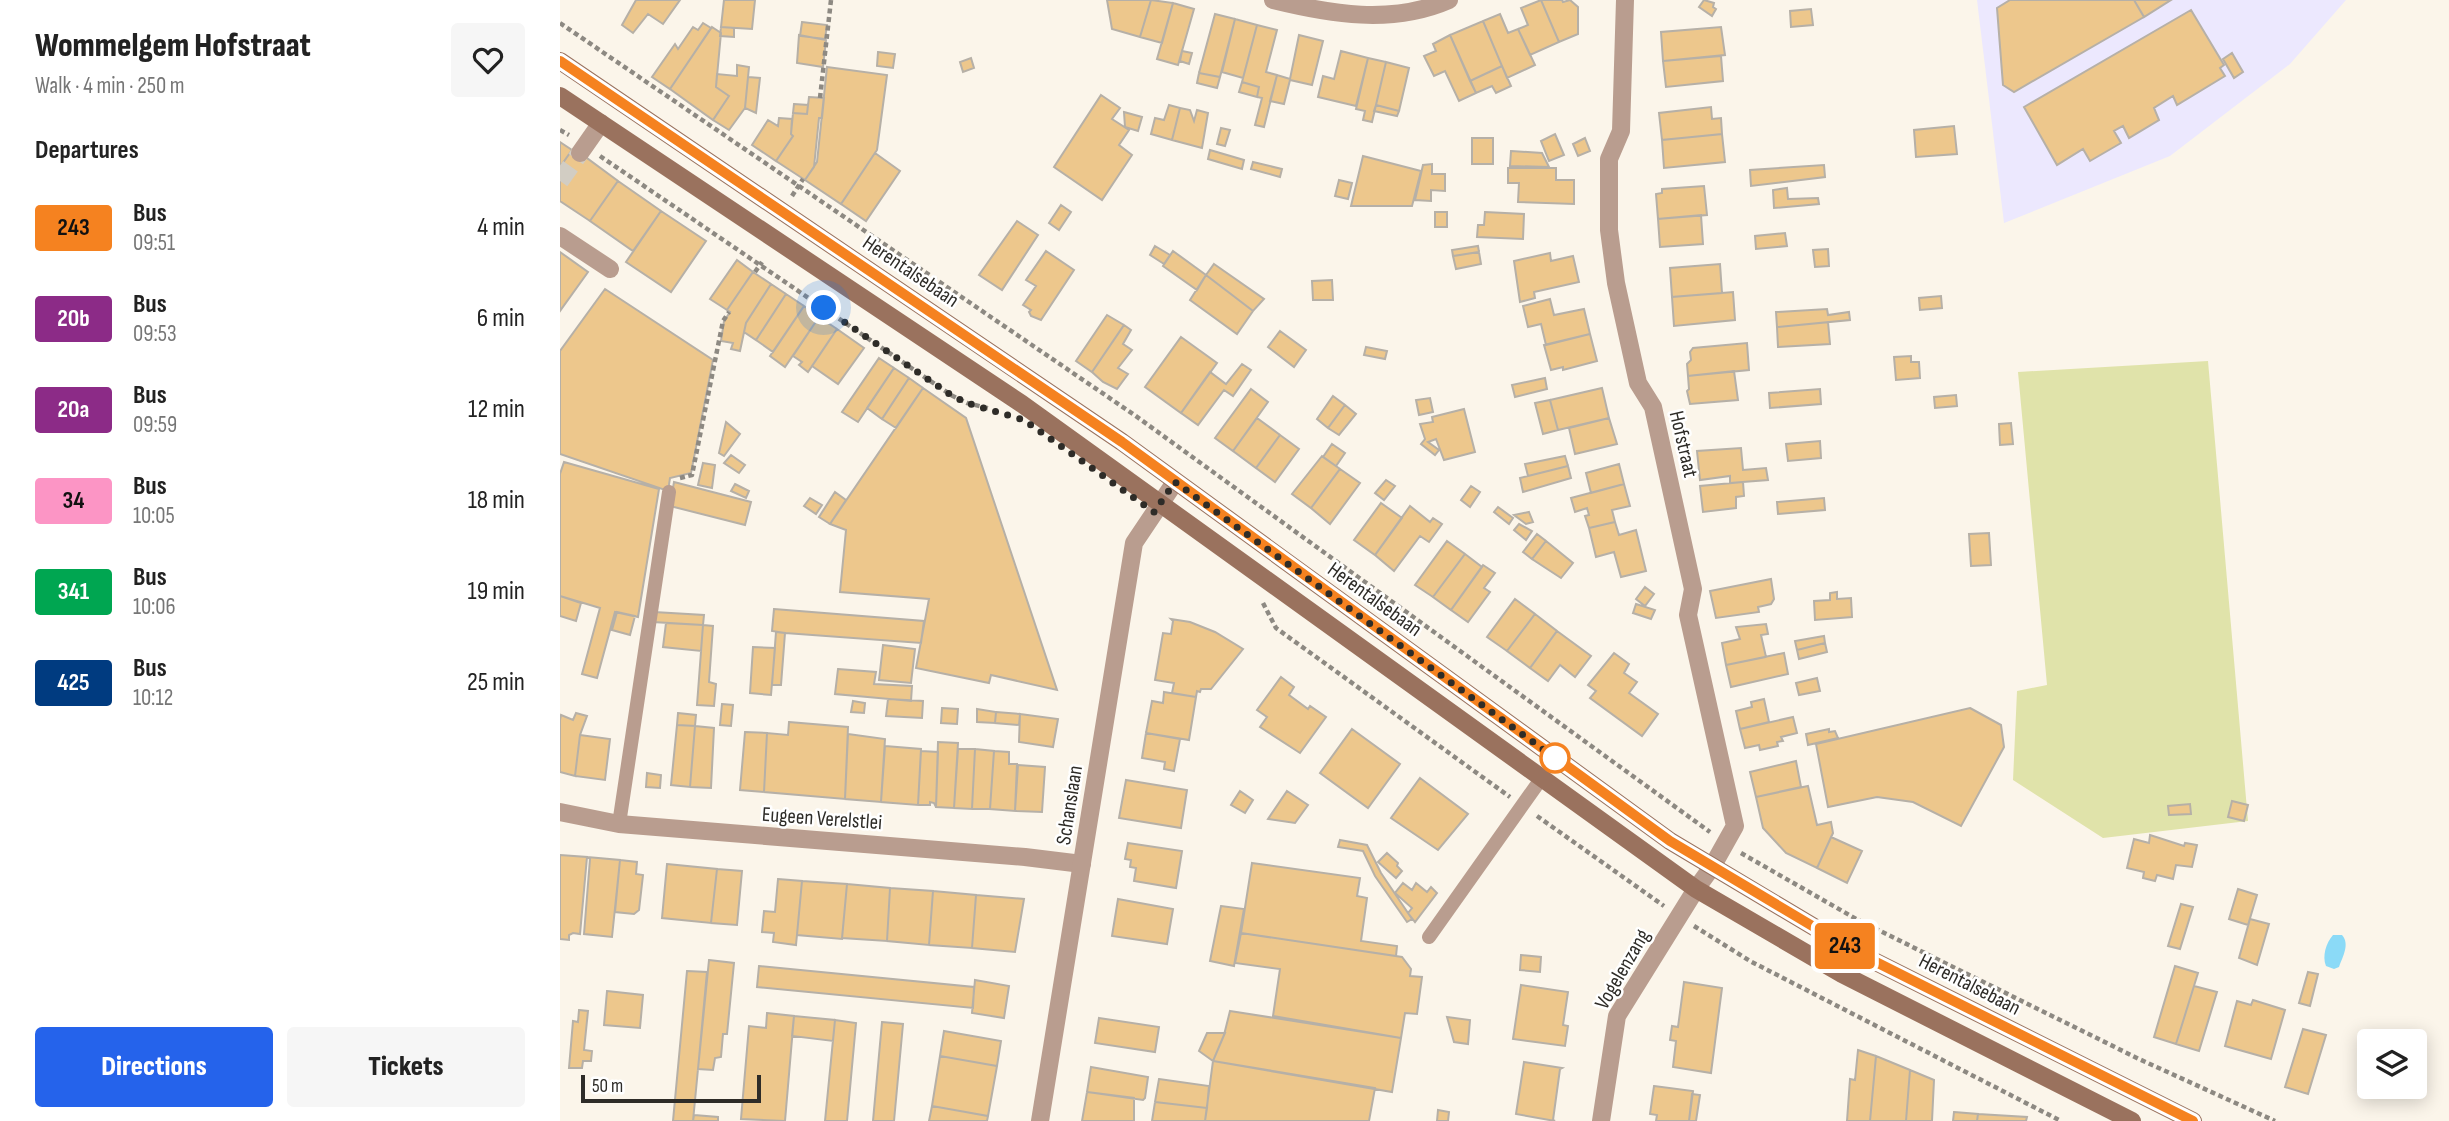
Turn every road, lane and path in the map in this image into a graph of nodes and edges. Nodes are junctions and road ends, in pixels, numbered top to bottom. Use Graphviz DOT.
graph roads {
  1 [pos="831,0"];
  2 [pos="1273,0"];
  3 [pos="1449,0"];
  4 [pos="1625,0"];
  5 [pos="560,23"];
  6 [pos="560,61"];
  7 [pos="560,96"];
  8 [pos="820,98"];
  9 [pos="601,123"];
  10 [pos="560,130"];
  11 [pos="582,149"];
  12 [pos="560,236"];
  13 [pos="610,269"];
  14 [pos="729,312"];
  15 [pos="999,411"];
  16 [pos="1175,482"];
  17 [pos="669,492"];
  18 [pos="1160,503"];
  19 [pos="1259,595"];
  20 [pos="1541,779"];
  21 [pos="1522,805"];
  22 [pos="560,812"];
  23 [pos="619,824"];
  24 [pos="1725,843"];
  25 [pos="1082,864"];
  26 [pos="1712,867"];
  27 [pos="1696,889"];
  28 [pos="1678,917"];
  29 [pos="1429,937"];
  30 [pos="1040,1121"];
  31 [pos="1601,1121"];
  32 [pos="2061,1121"];
  33 [pos="2132,1121"];
  34 [pos="2193,1121"];
  35 [pos="2275,1121"];
  1 -- 8 [label="path"];
  2 -- 3 [label="street"];
  4 -- 24 [label="street, Hofstraat"];
  5 -- 24 [label="path"];
  6 -- 16 [label="main road, Herentalsebaan"];
  7 -- 9 [label="main road"];
  9 -- 11 [label="street"];
  9 -- 18 [label="main road"];
  10 -- 11 [label="path"];
  11 -- 15 [label="path"];
  12 -- 13 [label="street"];
  14 -- 17 [label="path"];
  16 -- 18 [label="street, Schanslaan"];
  16 -- 26 [label="main road, Herentalsebaan"];
  17 -- 23 [label="lane"];
  18 -- 20 [label="main road"];
  18 -- 25 [label="street, Schanslaan"];
  19 -- 21 [label="path"];
  20 -- 21 [label="lane"];
  20 -- 27 [label="main road"];
  21 -- 28 [label="path"];
  21 -- 29 [label="lane"];
  22 -- 23 [label="street, Eugeen Verelstlei"];
  23 -- 25 [label="street, Eugeen Verelstlei"];
  24 -- 26 [label="street, Hofstraat"];
  24 -- 35 [label="path"];
  25 -- 30 [label="street, Schanslaan"];
  26 -- 27 [label="street, Hofstraat"];
  26 -- 34 [label="main road, Herentalsebaan"];
  27 -- 28 [label="street, Vogelenzang"];
  27 -- 33 [label="main road"];
  28 -- 31 [label="street, Vogelenzang"];
  28 -- 32 [label="path"];
}
